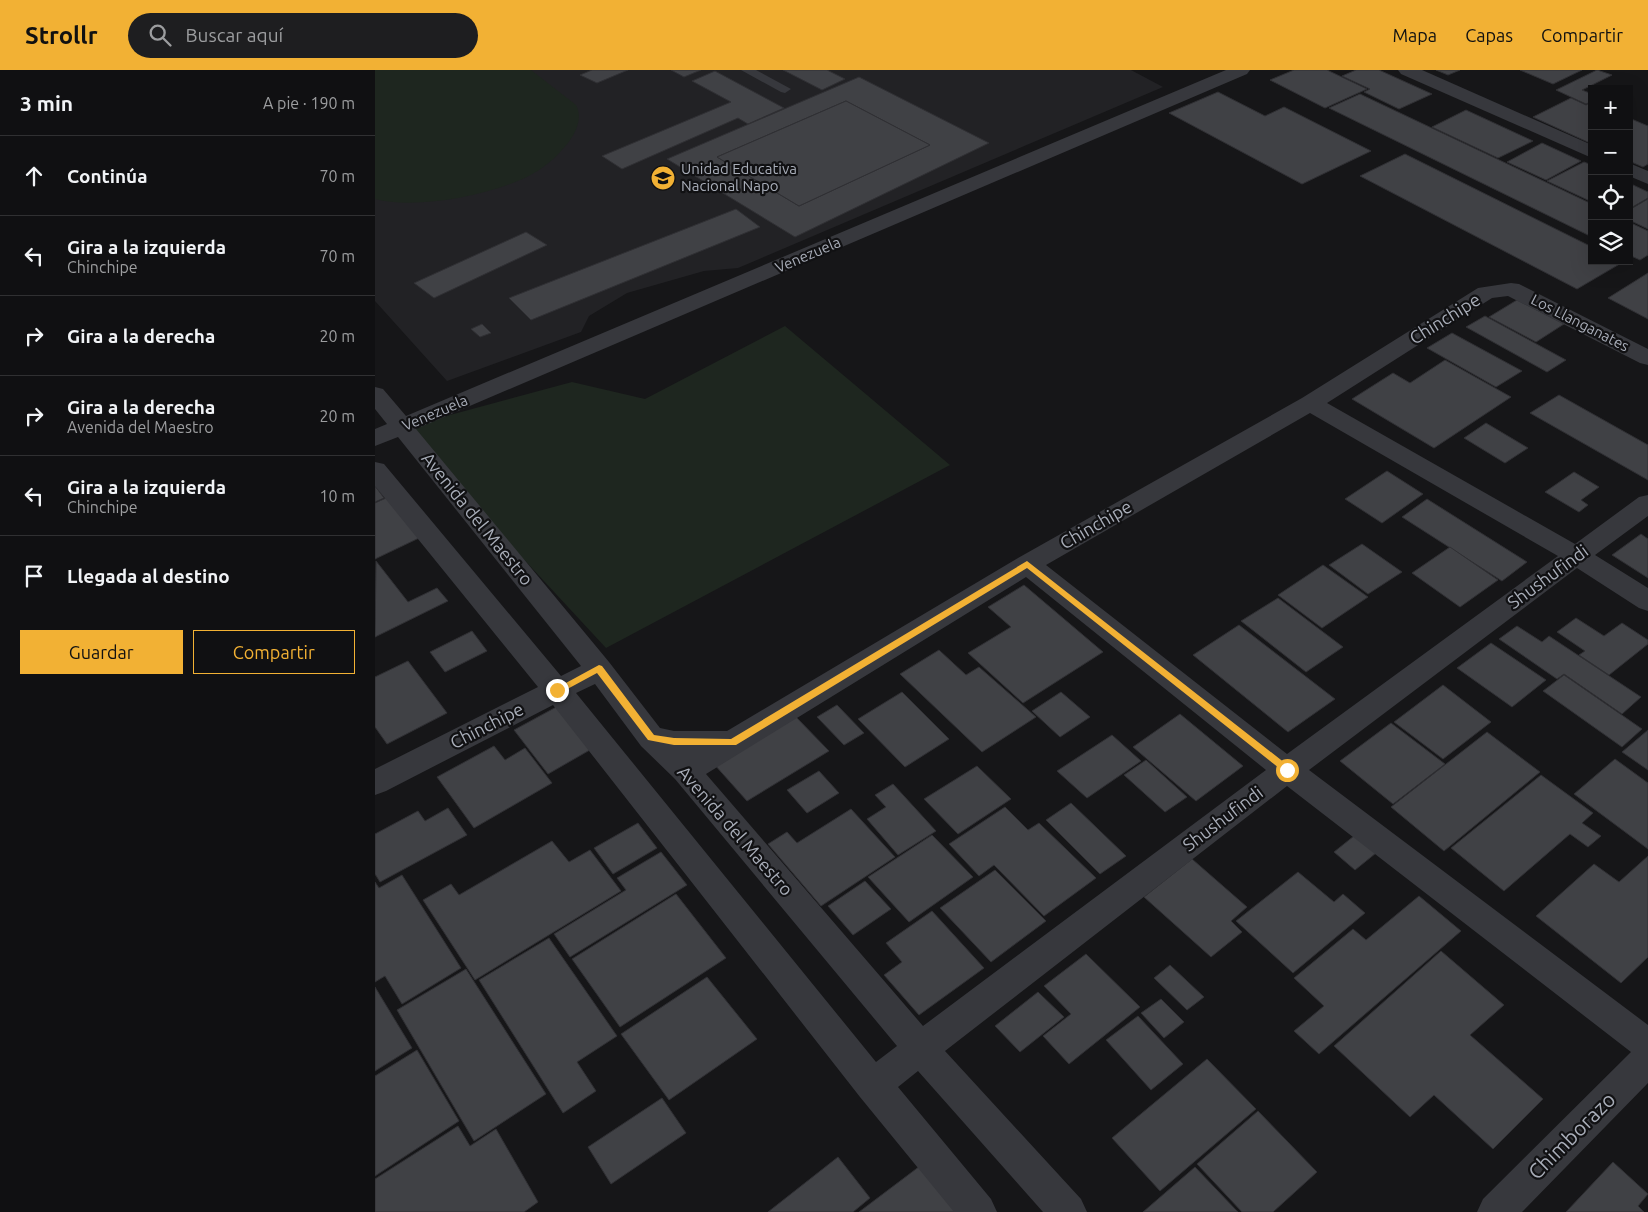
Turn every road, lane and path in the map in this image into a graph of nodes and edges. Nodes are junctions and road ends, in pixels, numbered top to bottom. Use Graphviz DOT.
graph roads {
  1 [pos="747,70"];
  2 [pos="1241,70"];
  3 [pos="1407,70"];
  4 [pos="785,89"];
  5 [pos="1588,150"];
  6 [pos="1633,171"];
  7 [pos="1648,178"];
  8 [pos="1511,289"];
  9 [pos="1648,358"];
  10 [pos="375,394"];
  11 [pos="1310,403"];
  12 [pos="389,433"];
  13 [pos="375,470"];
  14 [pos="1648,503"];
  15 [pos="1577,556"];
  16 [pos="1027,564"];
  17 [pos="1648,601"];
  18 [pos="599,668"];
  19 [pos="557,690"];
  20 [pos="651,738"];
  21 [pos="733,742"];
  22 [pos="1287,770"];
  23 [pos="686,771"];
  24 [pos="375,783"];
  25 [pos="1648,1045"];
  26 [pos="921,1048"];
  27 [pos="1648,1059"];
  28 [pos="873,1085"];
  29 [pos="978,1212"];
  30 [pos="1068,1212"];
  31 [pos="1496,1212"];
  1 -- 4 [label="lane"];
  2 -- 12 [label="street, Venezuela"];
  3 -- 5 [label="street"];
  6 -- 7 [label="street"];
  8 -- 9 [label="street, Los Llanganates"];
  8 -- 11 [label="street, Chinchipe"];
  10 -- 12 [label="street, Avenida del Maestro"];
  11 -- 15 [label="street"];
  11 -- 16 [label="street, Chinchipe"];
  12 -- 18 [label="street, Avenida del Maestro"];
  13 -- 19 [label="street"];
  14 -- 15 [label="street, Shushufindi"];
  15 -- 17 [label="street"];
  15 -- 22 [label="street, Shushufindi"];
  16 -- 21 [label="street, Chinchipe"];
  16 -- 22 [label="street"];
  18 -- 19 [label="street, Chinchipe"];
  18 -- 20 [label="street, Avenida del Maestro"];
  19 -- 24 [label="street, Chinchipe"];
  19 -- 28 [label="street"];
  20 -- 21 [label="street"];
  20 -- 23 [label="street, Avenida del Maestro"];
  21 -- 23 [label="street, Chinchipe"];
  22 -- 25 [label="street"];
  22 -- 26 [label="street, Shushufindi"];
  23 -- 26 [label="street, Avenida del Maestro"];
  26 -- 28 [label="street, Shushufindi"];
  26 -- 30 [label="street, Avenida del Maestro"];
  27 -- 31 [label="street, Chimborazo"];
  28 -- 29 [label="street"];
}
